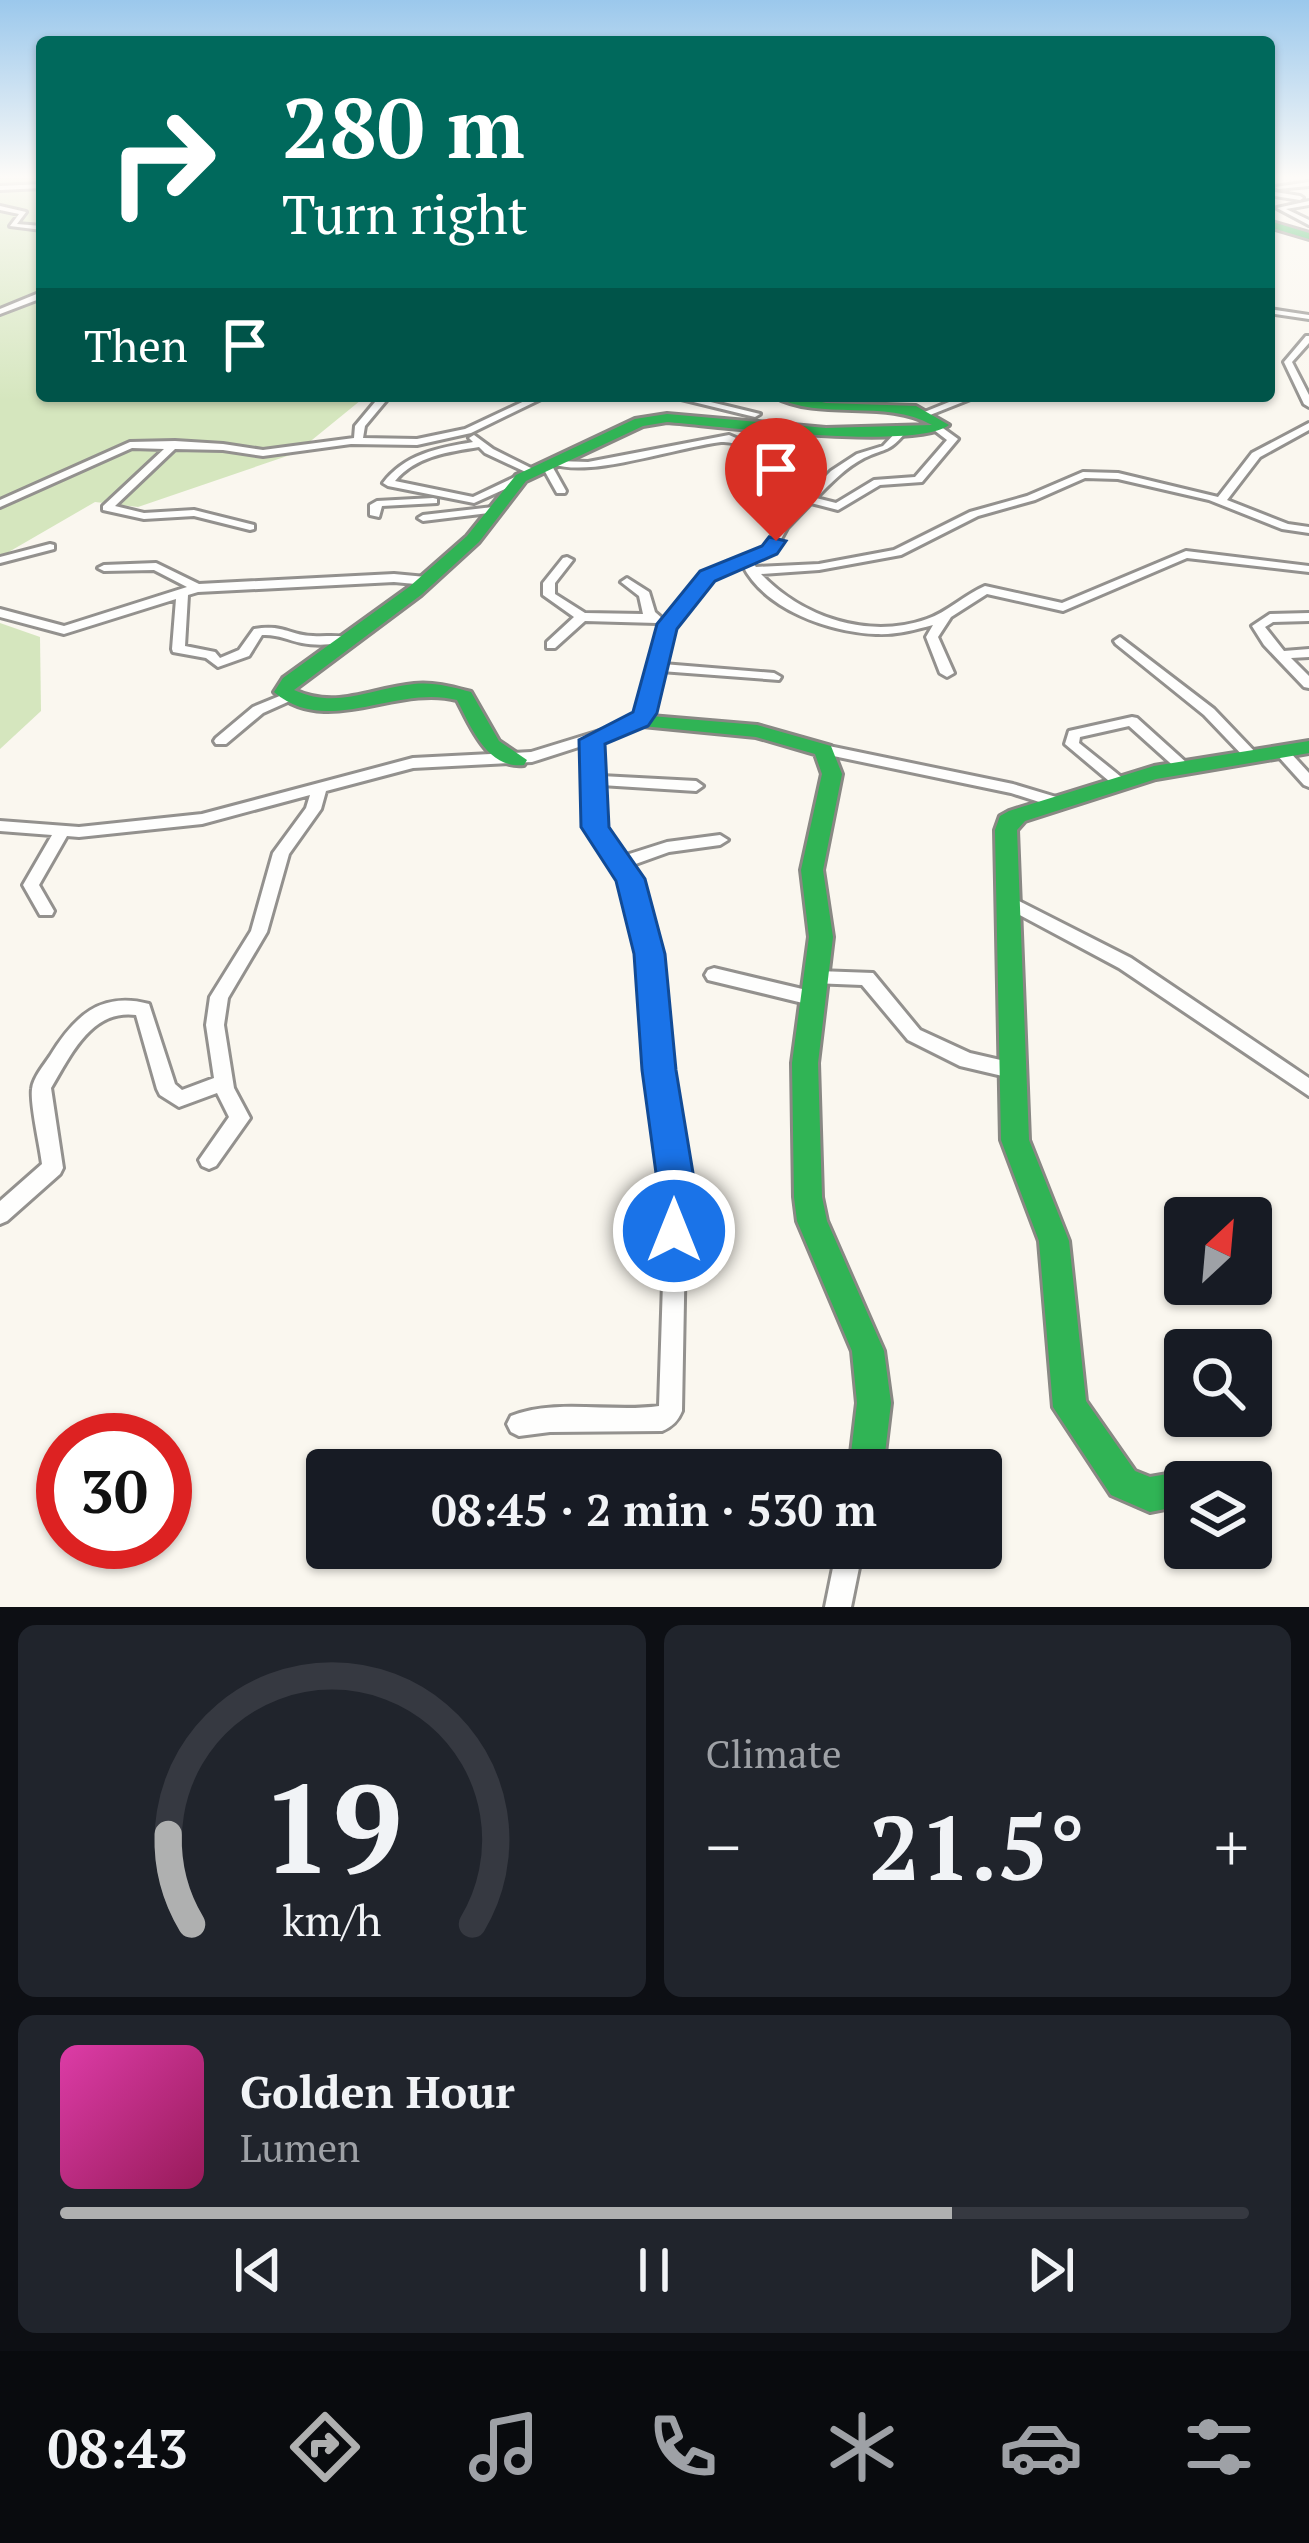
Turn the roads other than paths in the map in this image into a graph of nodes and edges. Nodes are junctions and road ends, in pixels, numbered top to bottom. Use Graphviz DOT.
graph roads {
  1 [pos="36,297"];
  2 [pos="0,312"];
  3 [pos="1275,312"];
  4 [pos="1309,317"];
  5 [pos="1309,338"];
  6 [pos="1275,357"];
  7 [pos="1290,359"];
  8 [pos="381,402"];
  9 [pos="529,402"];
  10 [pos="701,402"];
  11 [pos="805,402"];
  12 [pos="963,402"];
  13 [pos="1309,404"];
  14 [pos="755,414"];
  15 [pos="932,421"];
  16 [pos="1309,426"];
  17 [pos="468,431"];
  18 [pos="902,431"];
  19 [pos="358,441"];
  20 [pos="481,444"];
  21 [pos="175,445"];
  22 [pos="778,458"];
  23 [pos="540,471"];
  24 [pos="561,491"];
  25 [pos="450,497"];
  26 [pos="811,500"];
  27 [pos="1221,500"];
  28 [pos="0,504"];
  29 [pos="494,510"];
  30 [pos="375,515"];
  31 [pos="423,518"];
  32 [pos="250,526"];
  33 [pos="1309,530"];
  34 [pos="50,547"];
  35 [pos="0,560"];
  36 [pos="567,560"];
  37 [pos="748,566"];
  38 [pos="104,568"];
  39 [pos="1309,569"];
  40 [pos="426,581"];
  41 [pos="627,582"];
  42 [pos="189,590"];
  43 [pos="0,613"];
  44 [pos="582,616"];
  45 [pos="1309,617"];
  46 [pos="654,618"];
  47 [pos="672,621"];
  48 [pos="927,629"];
  49 [pos="346,639"];
  50 [pos="1120,641"];
  51 [pos="551,645"];
  52 [pos="1309,653"];
  53 [pos="1280,655"];
  54 [pos="656,667"];
  55 [pos="947,673"];
  56 [pos="775,677"];
  57 [pos="1309,684"];
  58 [pos="287,697"];
  59 [pos="639,721"];
  60 [pos="592,740"];
  61 [pos="221,741"];
  62 [pos="1309,747"];
  63 [pos="824,750"];
  64 [pos="1282,752"];
  65 [pos="1252,757"];
  66 [pos="518,760"];
  67 [pos="1183,767"];
  68 [pos="592,780"];
  69 [pos="1309,782"];
  70 [pos="1120,784"];
  71 [pos="696,786"];
  72 [pos="319,790"];
  73 [pos="1058,803"];
  74 [pos="0,826"];
  75 [pos="62,832"];
  76 [pos="720,840"];
  77 [pos="621,863"];
  78 [pos="1011,903"];
  79 [pos="46,911"];
  80 [pos="714,975"];
  81 [pos="816,989"];
  82 [pos="1011,1070"];
  83 [pos="224,1082"];
  84 [pos="1309,1088"];
  85 [pos="209,1160"];
  86 [pos="0,1214"];
  87 [pos="519,1424"];
  88 [pos="869,1449"];
  89 [pos="1164,1492"];
  90 [pos="846,1569"];
  91 [pos="838,1607"];
  1 -- 2 [label="street"];
  3 -- 4 [label="street"];
  5 -- 7 [label="street"];
  6 -- 7 [label="street"];
  7 -- 13 [label="street"];
  8 -- 19 [label="street"];
  9 -- 17 [label="street"];
  10 -- 14 [label="street"];
  11 -- 15 [label="street"];
  12 -- 15 [label="street"];
  15 -- 18 [label="street"];
  15 -- 26 [label="street"];
  16 -- 27 [label="street"];
  17 -- 19 [label="street"];
  17 -- 20 [label="street"];
  18 -- 23 [label="street"];
  18 -- 26 [label="street"];
  19 -- 21 [label="street"];
  20 -- 23 [label="street"];
  20 -- 25 [label="street"];
  21 -- 28 [label="street"];
  21 -- 32 [label="street"];
  22 -- 23 [label="street"];
  23 -- 24 [label="street"];
  23 -- 25 [label="street"];
  23 -- 29 [label="street"];
  25 -- 30 [label="street"];
  26 -- 37 [label="street"];
  27 -- 33 [label="street"];
  27 -- 37 [label="street"];
  29 -- 31 [label="street"];
  29 -- 40 [label="street"];
  34 -- 35 [label="street"];
  36 -- 44 [label="street"];
  37 -- 47 [label="street"];
  37 -- 48 [label="street"];
  38 -- 42 [label="street"];
  39 -- 48 [label="street"];
  40 -- 42 [label="street"];
  40 -- 49 [label="street"];
  41 -- 46 [label="street"];
  42 -- 43 [label="street"];
  42 -- 49 [label="street"];
  44 -- 46 [label="street"];
  44 -- 51 [label="street"];
  45 -- 53 [label="street"];
  46 -- 47 [label="street"];
  47 -- 54 [label="street"];
  48 -- 55 [label="street"];
  49 -- 58 [label="street"];
  50 -- 65 [label="street"];
  52 -- 53 [label="street"];
  53 -- 57 [label="street"];
  54 -- 56 [label="street"];
  54 -- 59 [label="street"];
  58 -- 61 [label="street"];
  58 -- 66 [label="street"];
  59 -- 60 [label="street"];
  59 -- 63 [label="street"];
  60 -- 66 [label="street"];
  60 -- 68 [label="street"];
  62 -- 64 [label="street"];
  63 -- 73 [label="street"];
  63 -- 81 [label="street"];
  64 -- 65 [label="street"];
  64 -- 69 [label="street"];
  65 -- 67 [label="street"];
  66 -- 72 [label="street"];
  67 -- 70 [label="street"];
  67 -- 70 [label="street"];
  68 -- 71 [label="street"];
  68 -- 77 [label="street"];
  70 -- 73 [label="street"];
  72 -- 75 [label="street"];
  72 -- 83 [label="street"];
  73 -- 78 [label="street"];
  74 -- 75 [label="street"];
  75 -- 79 [label="street"];
  76 -- 77 [label="street"];
  77 -- 87 [label="street"];
  78 -- 82 [label="street"];
  78 -- 84 [label="street"];
  80 -- 81 [label="street"];
  81 -- 82 [label="street"];
  81 -- 88 [label="street"];
  82 -- 89 [label="street"];
  83 -- 85 [label="street"];
  83 -- 86 [label="street"];
  90 -- 91 [label="street"];
}
